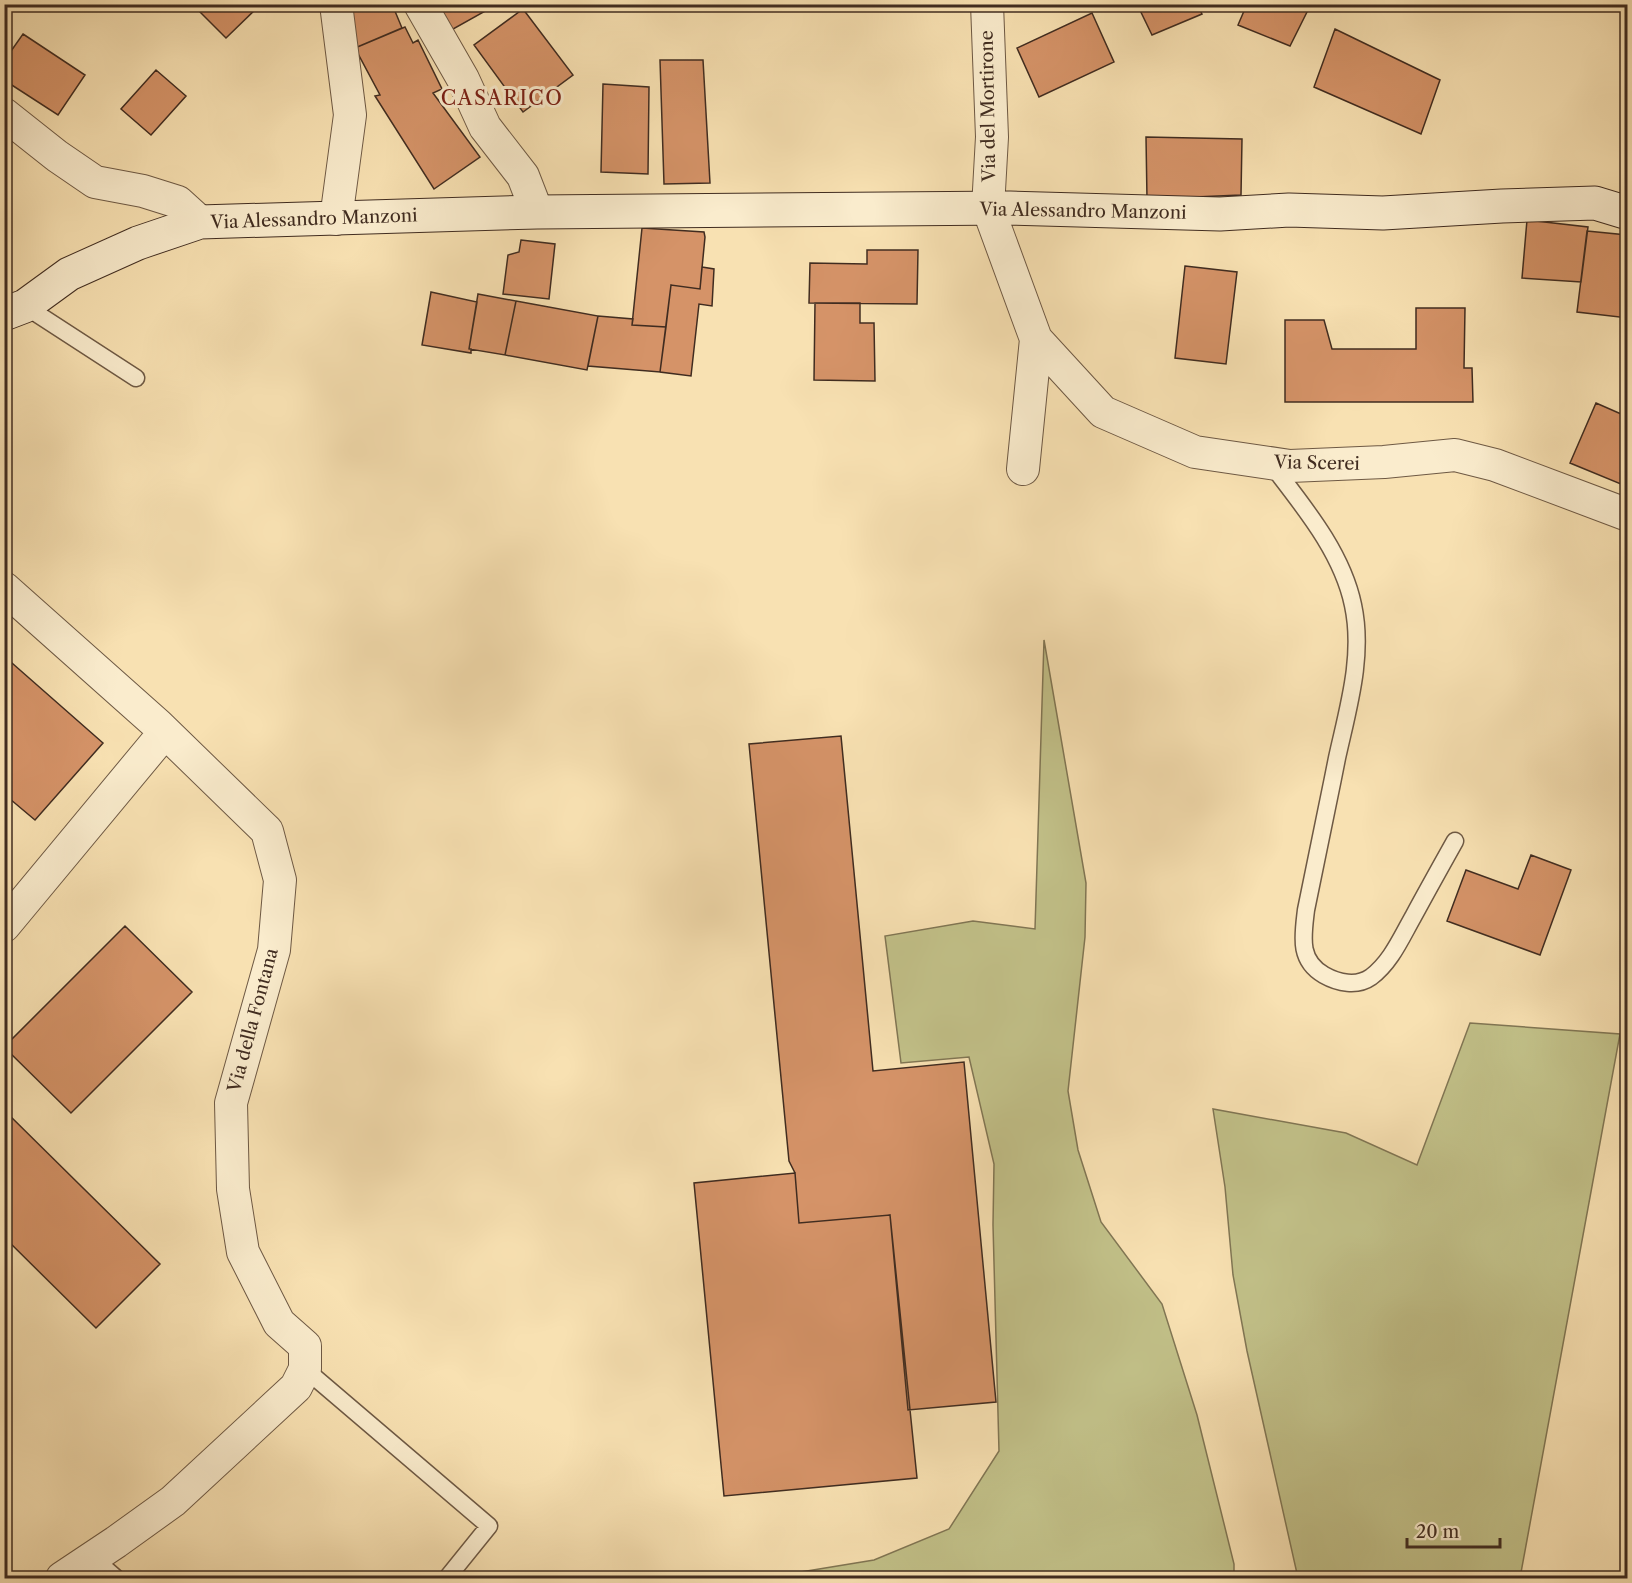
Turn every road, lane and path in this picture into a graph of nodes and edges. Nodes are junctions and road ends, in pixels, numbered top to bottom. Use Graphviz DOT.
graph roads {
  1 [pos="336,4"];
  2 [pos="420,4"];
  3 [pos="987,4"];
  4 [pos="4,114"];
  5 [pos="988,208"];
  6 [pos="537,212"];
  7 [pos="1628,213"];
  8 [pos="336,219"];
  9 [pos="200,222"];
  10 [pos="15,310"];
  11 [pos="1036,339"];
  12 [pos="135,378"];
  13 [pos="1270,463"];
  14 [pos="1023,469"];
  15 [pos="1628,515"];
  16 [pos="4,588"];
  17 [pos="165,732"];
  18 [pos="1455,841"];
  19 [pos="4,926"];
  20 [pos="305,1369"];
  21 [pos="105,1568"];
  22 [pos="62,1578"];
  23 [pos="447,1578"];
  1 -- 8 [label="street"];
  2 -- 6 [label="street"];
  3 -- 5 [label="street, Via del Mortirone"];
  4 -- 9 [label="street"];
  5 -- 6 [label="street, Via Alessandro Manzoni"];
  5 -- 7 [label="street, Via Alessandro Manzoni"];
  5 -- 11 [label="street, Via Scerei"];
  6 -- 8 [label="street, Via Alessandro Manzoni"];
  8 -- 9 [label="street, Via Alessandro Manzoni"];
  9 -- 10 [label="street, Via Alessandro Manzoni"];
  10 -- 12 [label="lane"];
  11 -- 13 [label="street, Via Scerei"];
  11 -- 14 [label="street, Via Scerei"];
  13 -- 15 [label="street, Via Scerei"];
  13 -- 18 [label="lane"];
  16 -- 17 [label="street, Via della Fontana"];
  17 -- 19 [label="street"];
  17 -- 20 [label="street, Via della Fontana"];
  20 -- 21 [label="street"];
  20 -- 23 [label="lane"];
  21 -- 22 [label="street"];
}
